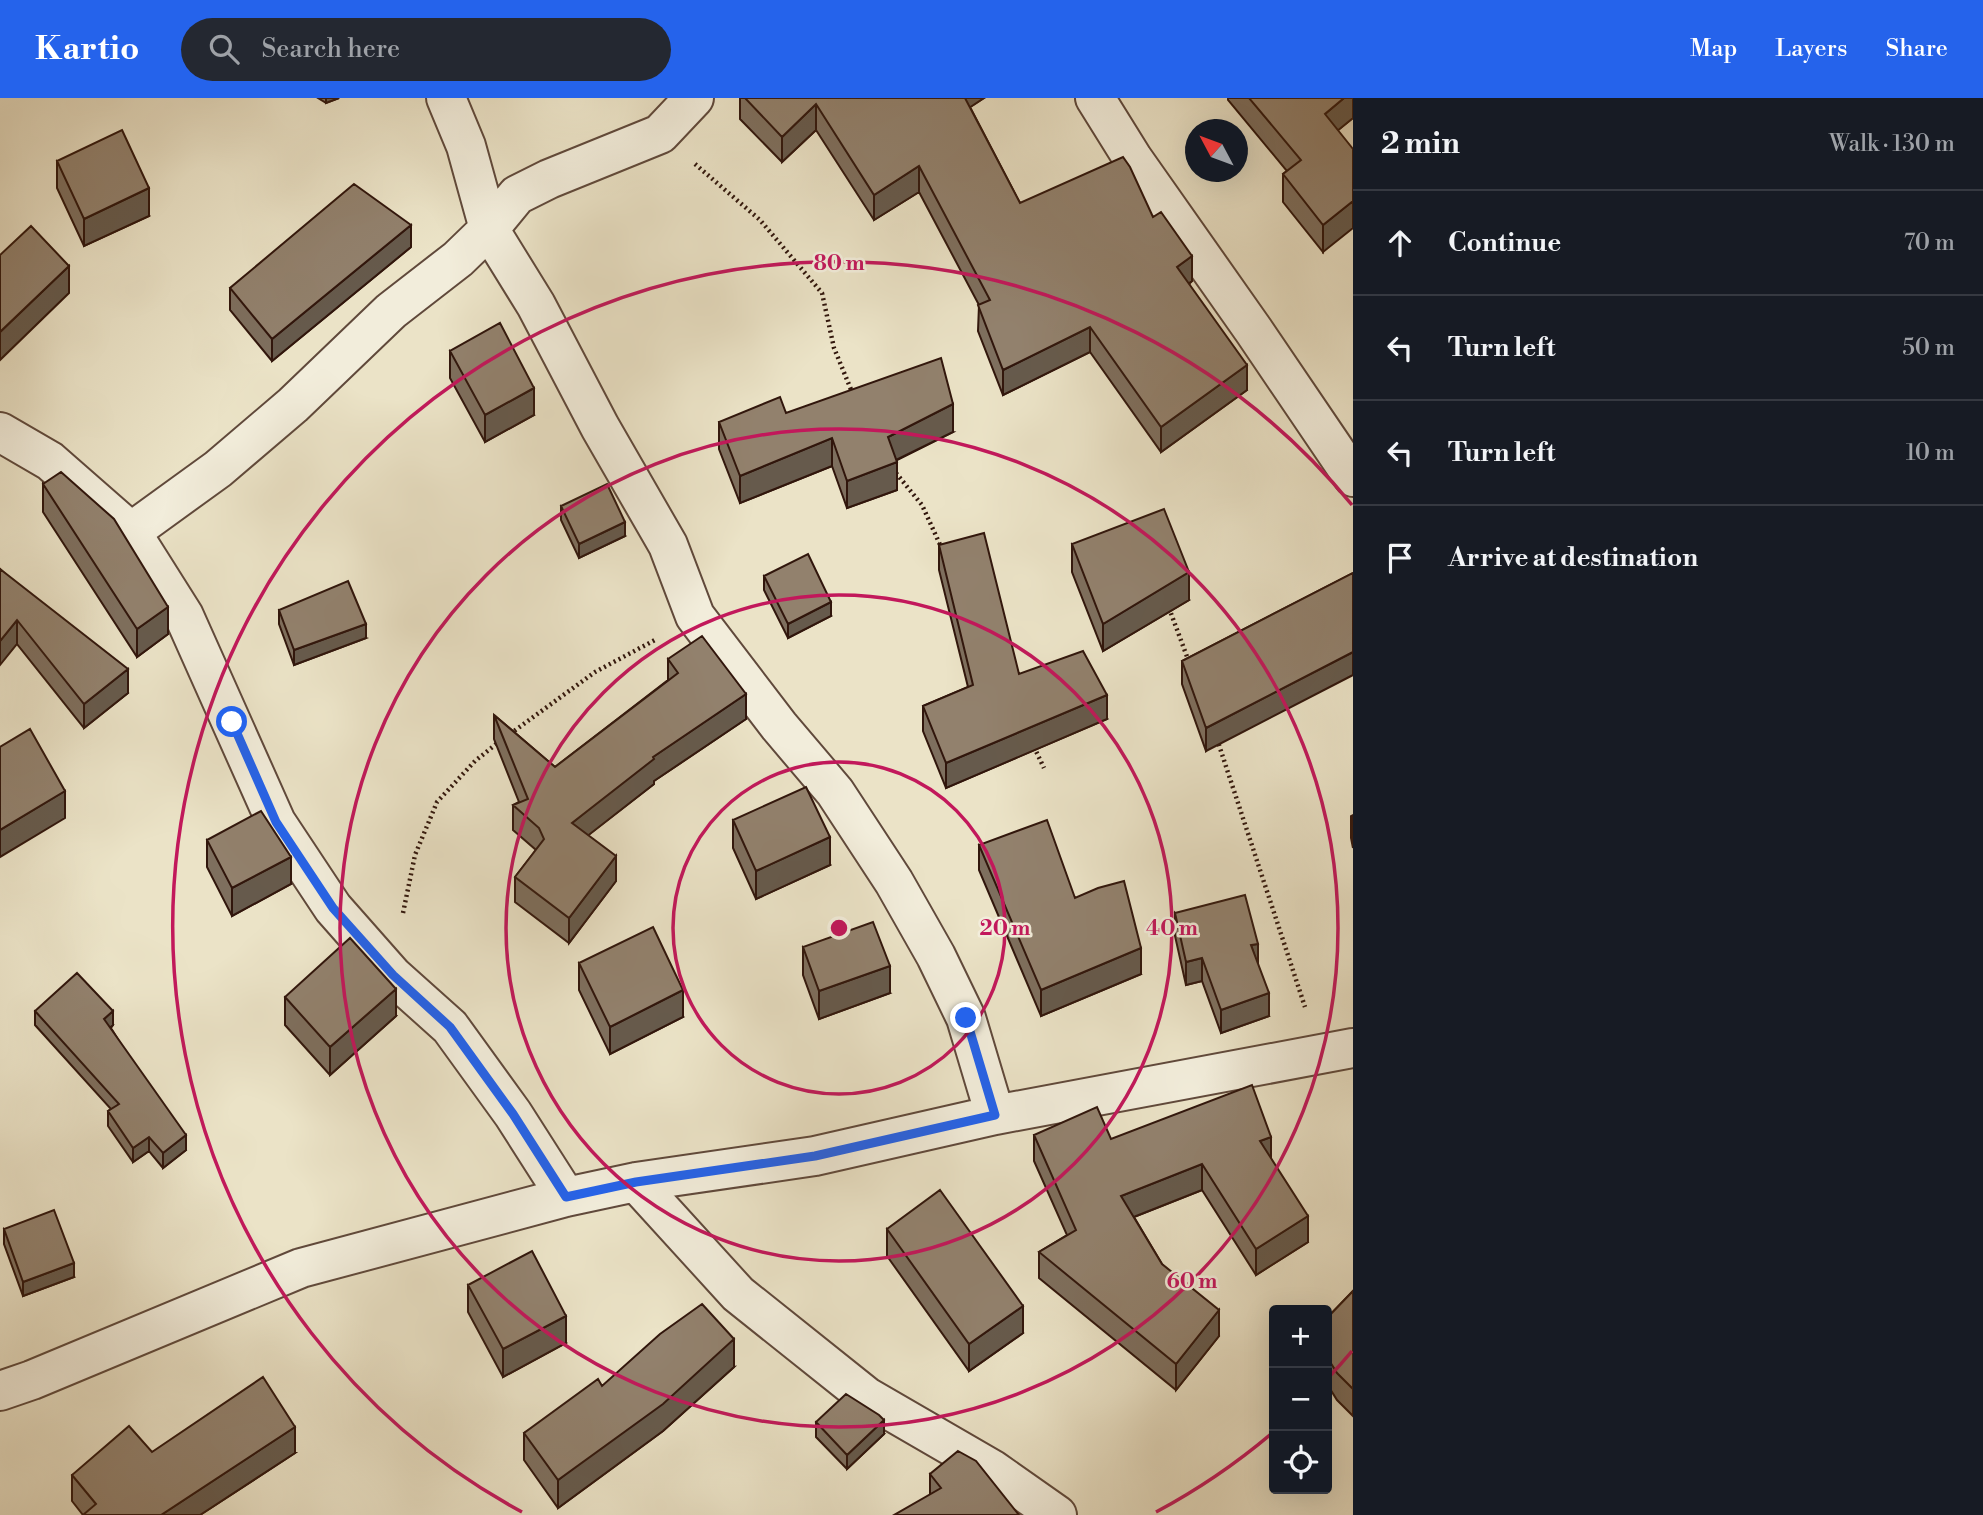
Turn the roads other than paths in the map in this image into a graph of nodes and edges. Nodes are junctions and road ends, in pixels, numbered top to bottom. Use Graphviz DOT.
graph roads {
  1 [pos="446,98"];
  2 [pos="694,98"];
  3 [pos="1095,98"];
  4 [pos="489,229"];
  5 [pos="0,432"];
  6 [pos="1353,477"];
  7 [pos="131,532"];
  8 [pos="1337,1051"];
  9 [pos="995,1115"];
  10 [pos="636,1182"];
  11 [pos="566,1197"];
  12 [pos="0,1391"];
  13 [pos="1057,1515"];
  1 -- 4 [label="street"];
  2 -- 4 [label="street"];
  3 -- 6 [label="street"];
  4 -- 7 [label="street"];
  4 -- 9 [label="street"];
  5 -- 7 [label="street"];
  7 -- 11 [label="street"];
  8 -- 9 [label="street"];
  9 -- 10 [label="street"];
  10 -- 11 [label="street"];
  10 -- 13 [label="street"];
  11 -- 12 [label="street"];
}
